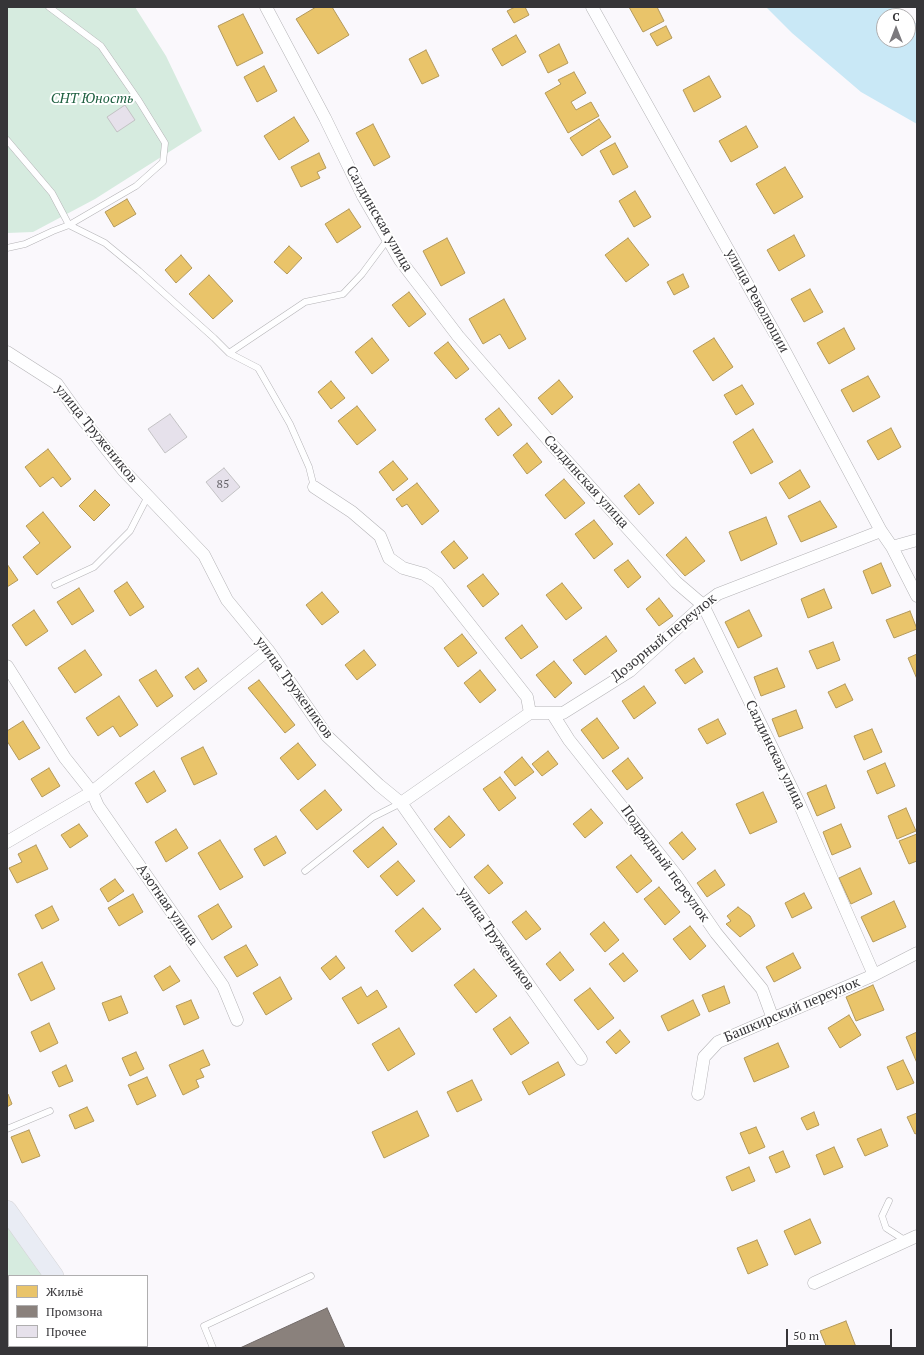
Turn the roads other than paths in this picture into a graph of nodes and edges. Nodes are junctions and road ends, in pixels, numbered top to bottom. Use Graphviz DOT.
graph roads {
  1 [pos="50,7"];
  2 [pos="266,7"];
  3 [pos="592,7"];
  4 [pos="7,140"];
  5 [pos="69,225"];
  6 [pos="388,239"];
  7 [pos="7,248"];
  8 [pos="7,352"];
  9 [pos="229,353"];
  10 [pos="314,487"];
  11 [pos="148,496"];
  12 [pos="881,531"];
  13 [pos="917,540"];
  14 [pos="892,547"];
  15 [pos="56,585"];
  16 [pos="917,596"];
  17 [pos="703,605"];
  18 [pos="268,650"];
  19 [pos="7,666"];
  20 [pos="530,713"];
  21 [pos="552,713"];
  22 [pos="92,792"];
  23 [pos="401,803"];
  24 [pos="7,842"];
  25 [pos="305,871"];
  26 [pos="917,953"];
  27 [pos="874,975"];
  28 [pos="773,1019"];
  29 [pos="237,1020"];
  30 [pos="581,1059"];
  31 [pos="698,1094"];
  32 [pos="50,1111"];
  33 [pos="7,1129"];
  34 [pos="889,1201"];
  35 [pos="7,1210"];
  36 [pos="911,1238"];
  37 [pos="53,1275"];
  38 [pos="310,1276"];
  39 [pos="814,1282"];
  40 [pos="213,1348"];
  1 -- 5 [label="lane"];
  2 -- 6 [label="street, Салдинская улица"];
  3 -- 12 [label="street, улица Революции"];
  4 -- 5 [label="lane"];
  5 -- 7 [label="lane"];
  5 -- 9 [label="lane"];
  6 -- 9 [label="lane"];
  6 -- 17 [label="street, Салдинская улица"];
  8 -- 11 [label="street, улица Тружеников"];
  9 -- 10 [label="lane"];
  10 -- 20 [label="street"];
  11 -- 15 [label="lane"];
  11 -- 18 [label="street, улица Тружеников"];
  12 -- 14 [label="street, улица Революции"];
  12 -- 17 [label="street, Дозорный переулок"];
  13 -- 14 [label="street"];
  14 -- 16 [label="street, улица Революции"];
  17 -- 21 [label="street, Дозорный переулок"];
  17 -- 27 [label="street, Салдинская улица"];
  18 -- 22 [label="street"];
  18 -- 23 [label="street, улица Тружеников"];
  19 -- 22 [label="street, Азотная улица"];
  20 -- 21 [label="street, Дозорный переулок"];
  20 -- 23 [label="street"];
  21 -- 28 [label="street, Подрядный переулок"];
  22 -- 24 [label="street"];
  22 -- 29 [label="street, Азотная улица"];
  23 -- 25 [label="lane"];
  23 -- 30 [label="street, улица Тружеников"];
  26 -- 27 [label="street, Башкирский переулок"];
  27 -- 28 [label="street, Башкирский переулок"];
  28 -- 31 [label="street, Башкирский переулок"];
  32 -- 33 [label="lane"];
  34 -- 36 [label="lane"];
  35 -- 37 [label="main road"];
  36 -- 39 [label="street"];
  38 -- 40 [label="lane"];
}
